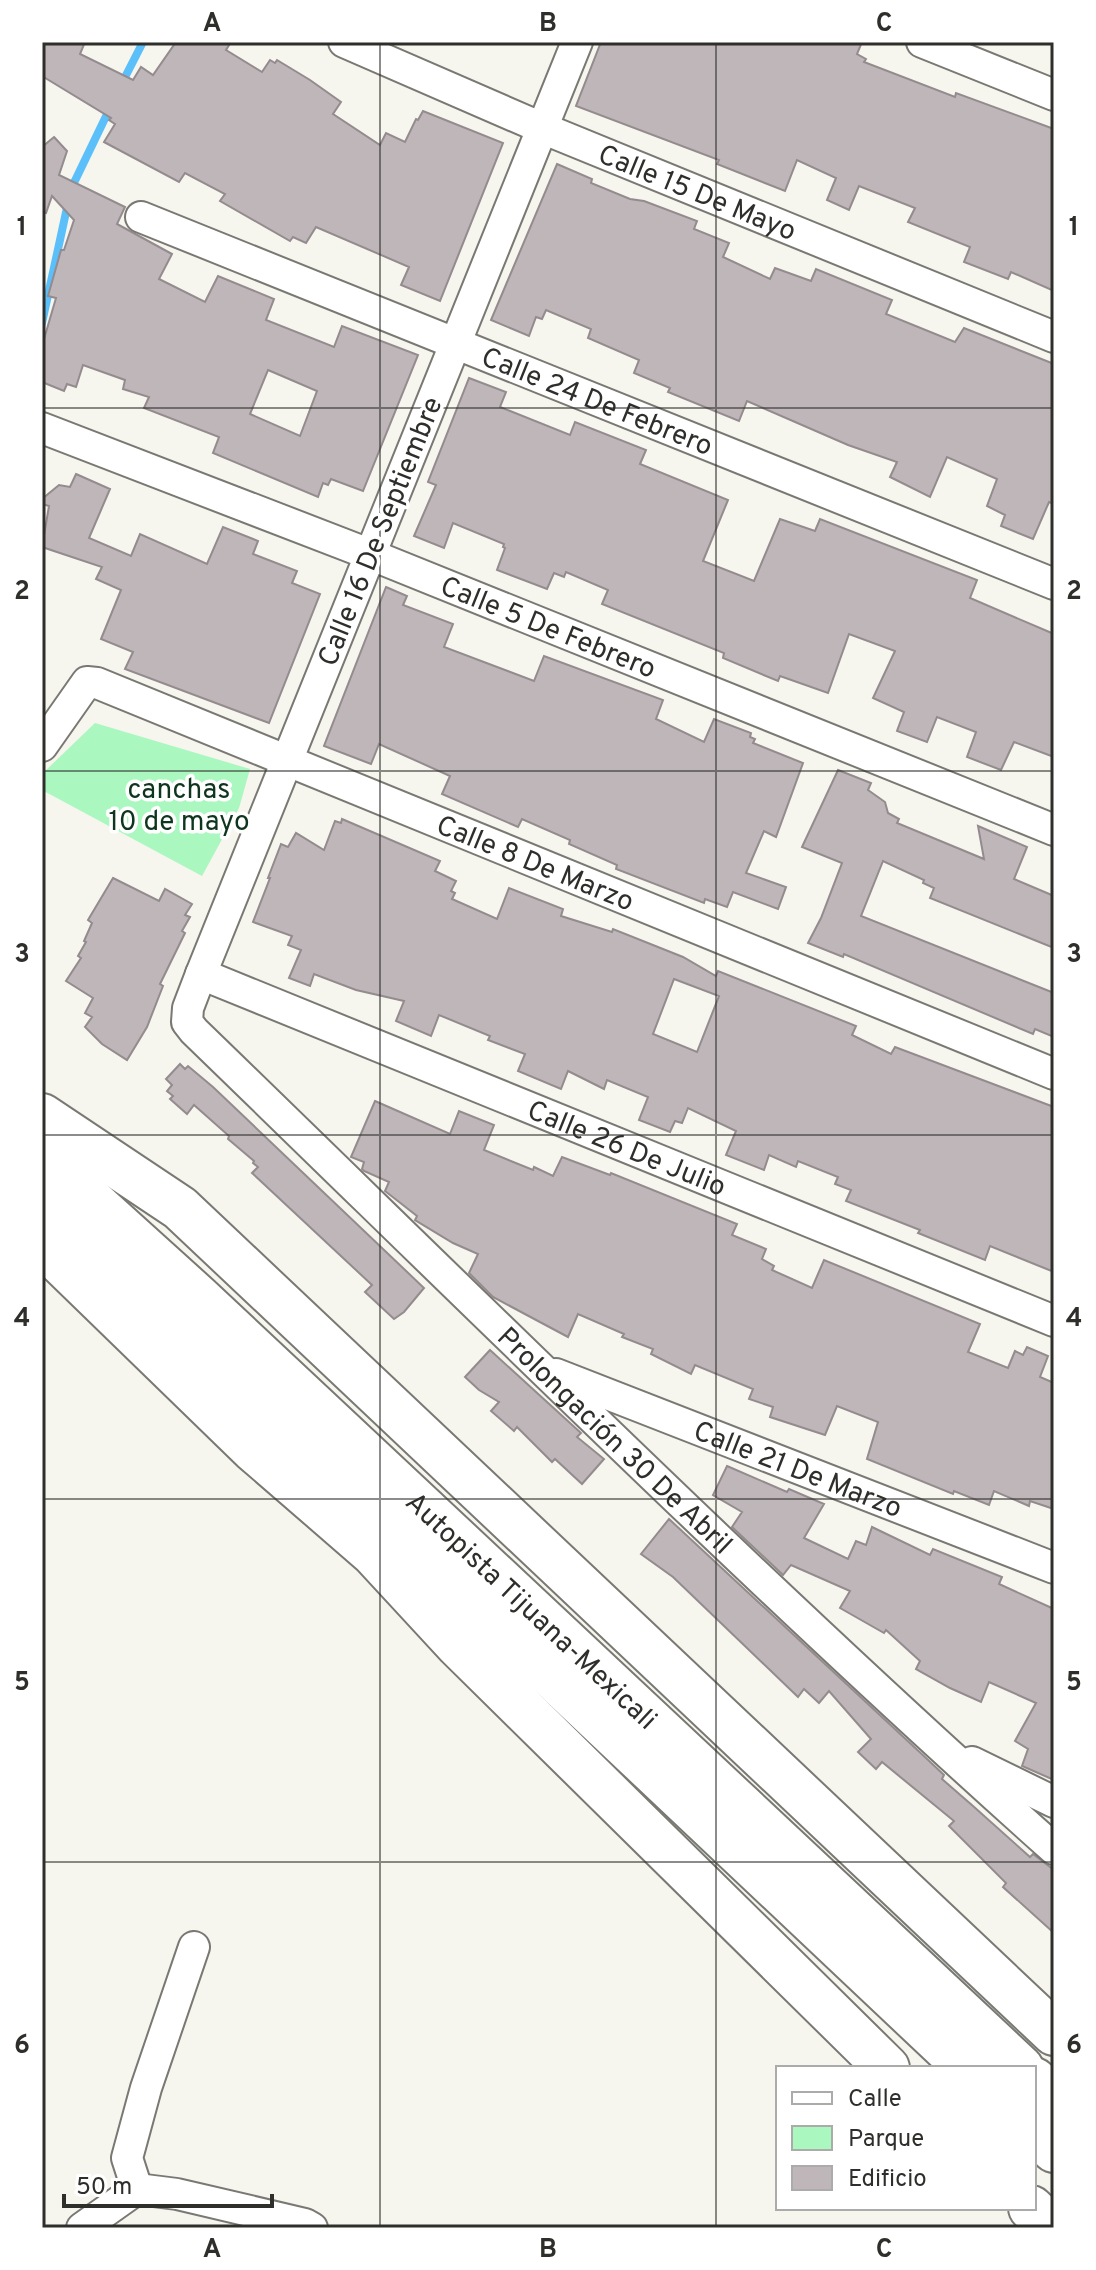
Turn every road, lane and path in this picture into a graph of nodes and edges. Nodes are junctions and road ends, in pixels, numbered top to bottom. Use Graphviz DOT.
graph roads {
  1 [pos="344,42"];
  2 [pos="577,42"];
  3 [pos="922,42"];
  4 [pos="1054,95"];
  5 [pos="542,128"];
  6 [pos="141,217"];
  7 [pos="1054,337"];
  8 [pos="456,345"];
  9 [pos="42,428"];
  10 [pos="369,554"];
  11 [pos="1054,584"];
  12 [pos="42,746"];
  13 [pos="286,761"];
  14 [pos="1054,830"];
  15 [pos="201,974"];
  16 [pos="187,1022"];
  17 [pos="1054,1074"];
  18 [pos="42,1116"];
  19 [pos="42,1156"];
  20 [pos="42,1205"];
  21 [pos="42,1244"];
  22 [pos="1054,1321"];
  23 [pos="542,1369"];
  24 [pos="1054,1568"];
  25 [pos="938,1745"];
  26 [pos="1054,1802"];
  27 [pos="1054,1849"];
  28 [pos="194,1947"];
  29 [pos="1054,2033"];
  30 [pos="885,2066"];
  31 [pos="965,2066"];
  32 [pos="1019,2066"];
  33 [pos="1036,2082"];
  34 [pos="1054,2099"];
  35 [pos="1036,2133"];
  36 [pos="1054,2150"];
  37 [pos="137,2189"];
  38 [pos="1033,2210"];
  39 [pos="82,2228"];
  40 [pos="312,2228"];
  41 [pos="1052,2228"];
  1 -- 5 [label="street, Calle 15 De Mayo"];
  2 -- 5 [label="street, Calle 16 De Septiembre"];
  3 -- 4 [label="street"];
  5 -- 7 [label="street, Calle 15 De Mayo"];
  5 -- 8 [label="street, Calle 16 De Septiembre"];
  6 -- 8 [label="street, Calle 24 De Febrero"];
  8 -- 10 [label="street, Calle 16 De Septiembre"];
  8 -- 11 [label="street, Calle 24 De Febrero"];
  9 -- 10 [label="street, Calle 5 De Febrero"];
  10 -- 13 [label="street, Calle 16 De Septiembre"];
  10 -- 14 [label="street, Calle 5 De Febrero"];
  12 -- 13 [label="street, Calle 8 De Marzo"];
  13 -- 15 [label="street, Calle 16 De Septiembre"];
  13 -- 17 [label="street, Calle 8 De Marzo"];
  15 -- 16 [label="street, Calle 16 De Septiembre"];
  15 -- 22 [label="street, Calle 26 De Julio"];
  16 -- 23 [label="street, Prolongación 30 De Abril"];
  18 -- 29 [label="highway"];
  19 -- 32 [label="highway, Autopista Tijuana-Mexicali"];
  20 -- 31 [label="highway, Autopista Tijuana-Mexicali"];
  21 -- 30 [label="highway"];
  23 -- 24 [label="street, Calle 21 De Marzo"];
  23 -- 25 [label="street, Prolongación 30 De Abril"];
  25 -- 26 [label="street"];
  25 -- 27 [label="street, Prolongación 30 De Abril"];
  28 -- 37 [label="street"];
  33 -- 34 [label="highway"];
  35 -- 36 [label="highway"];
  37 -- 39 [label="street"];
  37 -- 40 [label="street"];
  38 -- 41 [label="highway"];
}
